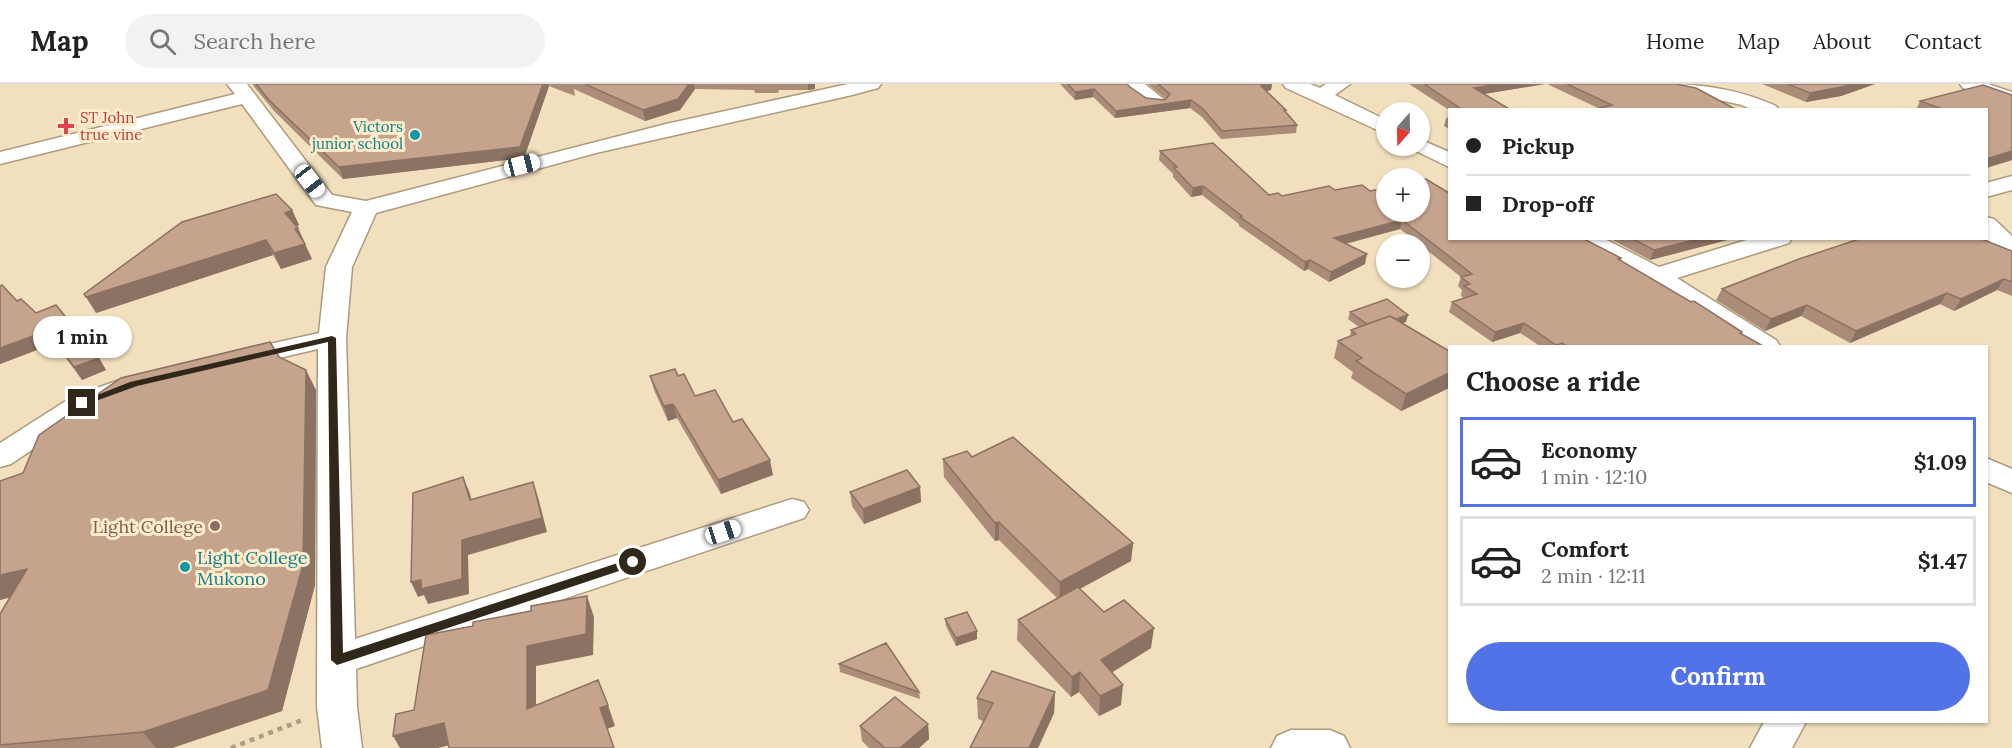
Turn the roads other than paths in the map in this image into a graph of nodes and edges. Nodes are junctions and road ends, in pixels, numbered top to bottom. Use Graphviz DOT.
graph roads {
  1 [pos="871,84"];
  2 [pos="1132,84"];
  3 [pos="1293,84"];
  4 [pos="1340,84"];
  5 [pos="1671,84"];
  6 [pos="1970,84"];
  7 [pos="242,90"];
  8 [pos="1320,95"];
  9 [pos="2012,99"];
  10 [pos="1157,102"];
  11 [pos="1765,108"];
  12 [pos="1376,123"];
  13 [pos="1430,151"];
  14 [pos="0,158"];
  15 [pos="1448,160"];
  16 [pos="2012,183"];
  17 [pos="1988,189"];
  18 [pos="366,208"];
  19 [pos="1988,227"];
  20 [pos="1587,240"];
  21 [pos="1774,240"];
  22 [pos="1976,240"];
  23 [pos="2012,250"];
  24 [pos="2012,255"];
  25 [pos="1657,276"];
  26 [pos="332,338"];
  27 [pos="1764,345"];
  28 [pos="206,367"];
  29 [pos="154,379"];
  30 [pos="0,457"];
  31 [pos="1988,470"];
  32 [pos="2012,482"];
  33 [pos="792,510"];
  34 [pos="337,660"];
  35 [pos="1785,723"];
  36 [pos="342,748"];
  37 [pos="1291,748"];
  38 [pos="1330,748"];
  39 [pos="1770,748"];
  1 -- 18 [label="street"];
  2 -- 10 [label="street"];
  3 -- 8 [label="street"];
  4 -- 8 [label="street"];
  5 -- 11 [label="street"];
  6 -- 9 [label="street"];
  7 -- 14 [label="street"];
  7 -- 18 [label="street"];
  8 -- 12 [label="street"];
  13 -- 15 [label="street"];
  16 -- 17 [label="street"];
  18 -- 26 [label="street"];
  19 -- 23 [label="street"];
  20 -- 25 [label="street"];
  21 -- 25 [label="street"];
  22 -- 24 [label="street"];
  25 -- 27 [label="street"];
  26 -- 28 [label="street"];
  26 -- 34 [label="street"];
  29 -- 30 [label="street"];
  31 -- 32 [label="street"];
  33 -- 34 [label="street"];
  34 -- 36 [label="street"];
  35 -- 39 [label="street"];
  37 -- 38 [label="street"];
}
